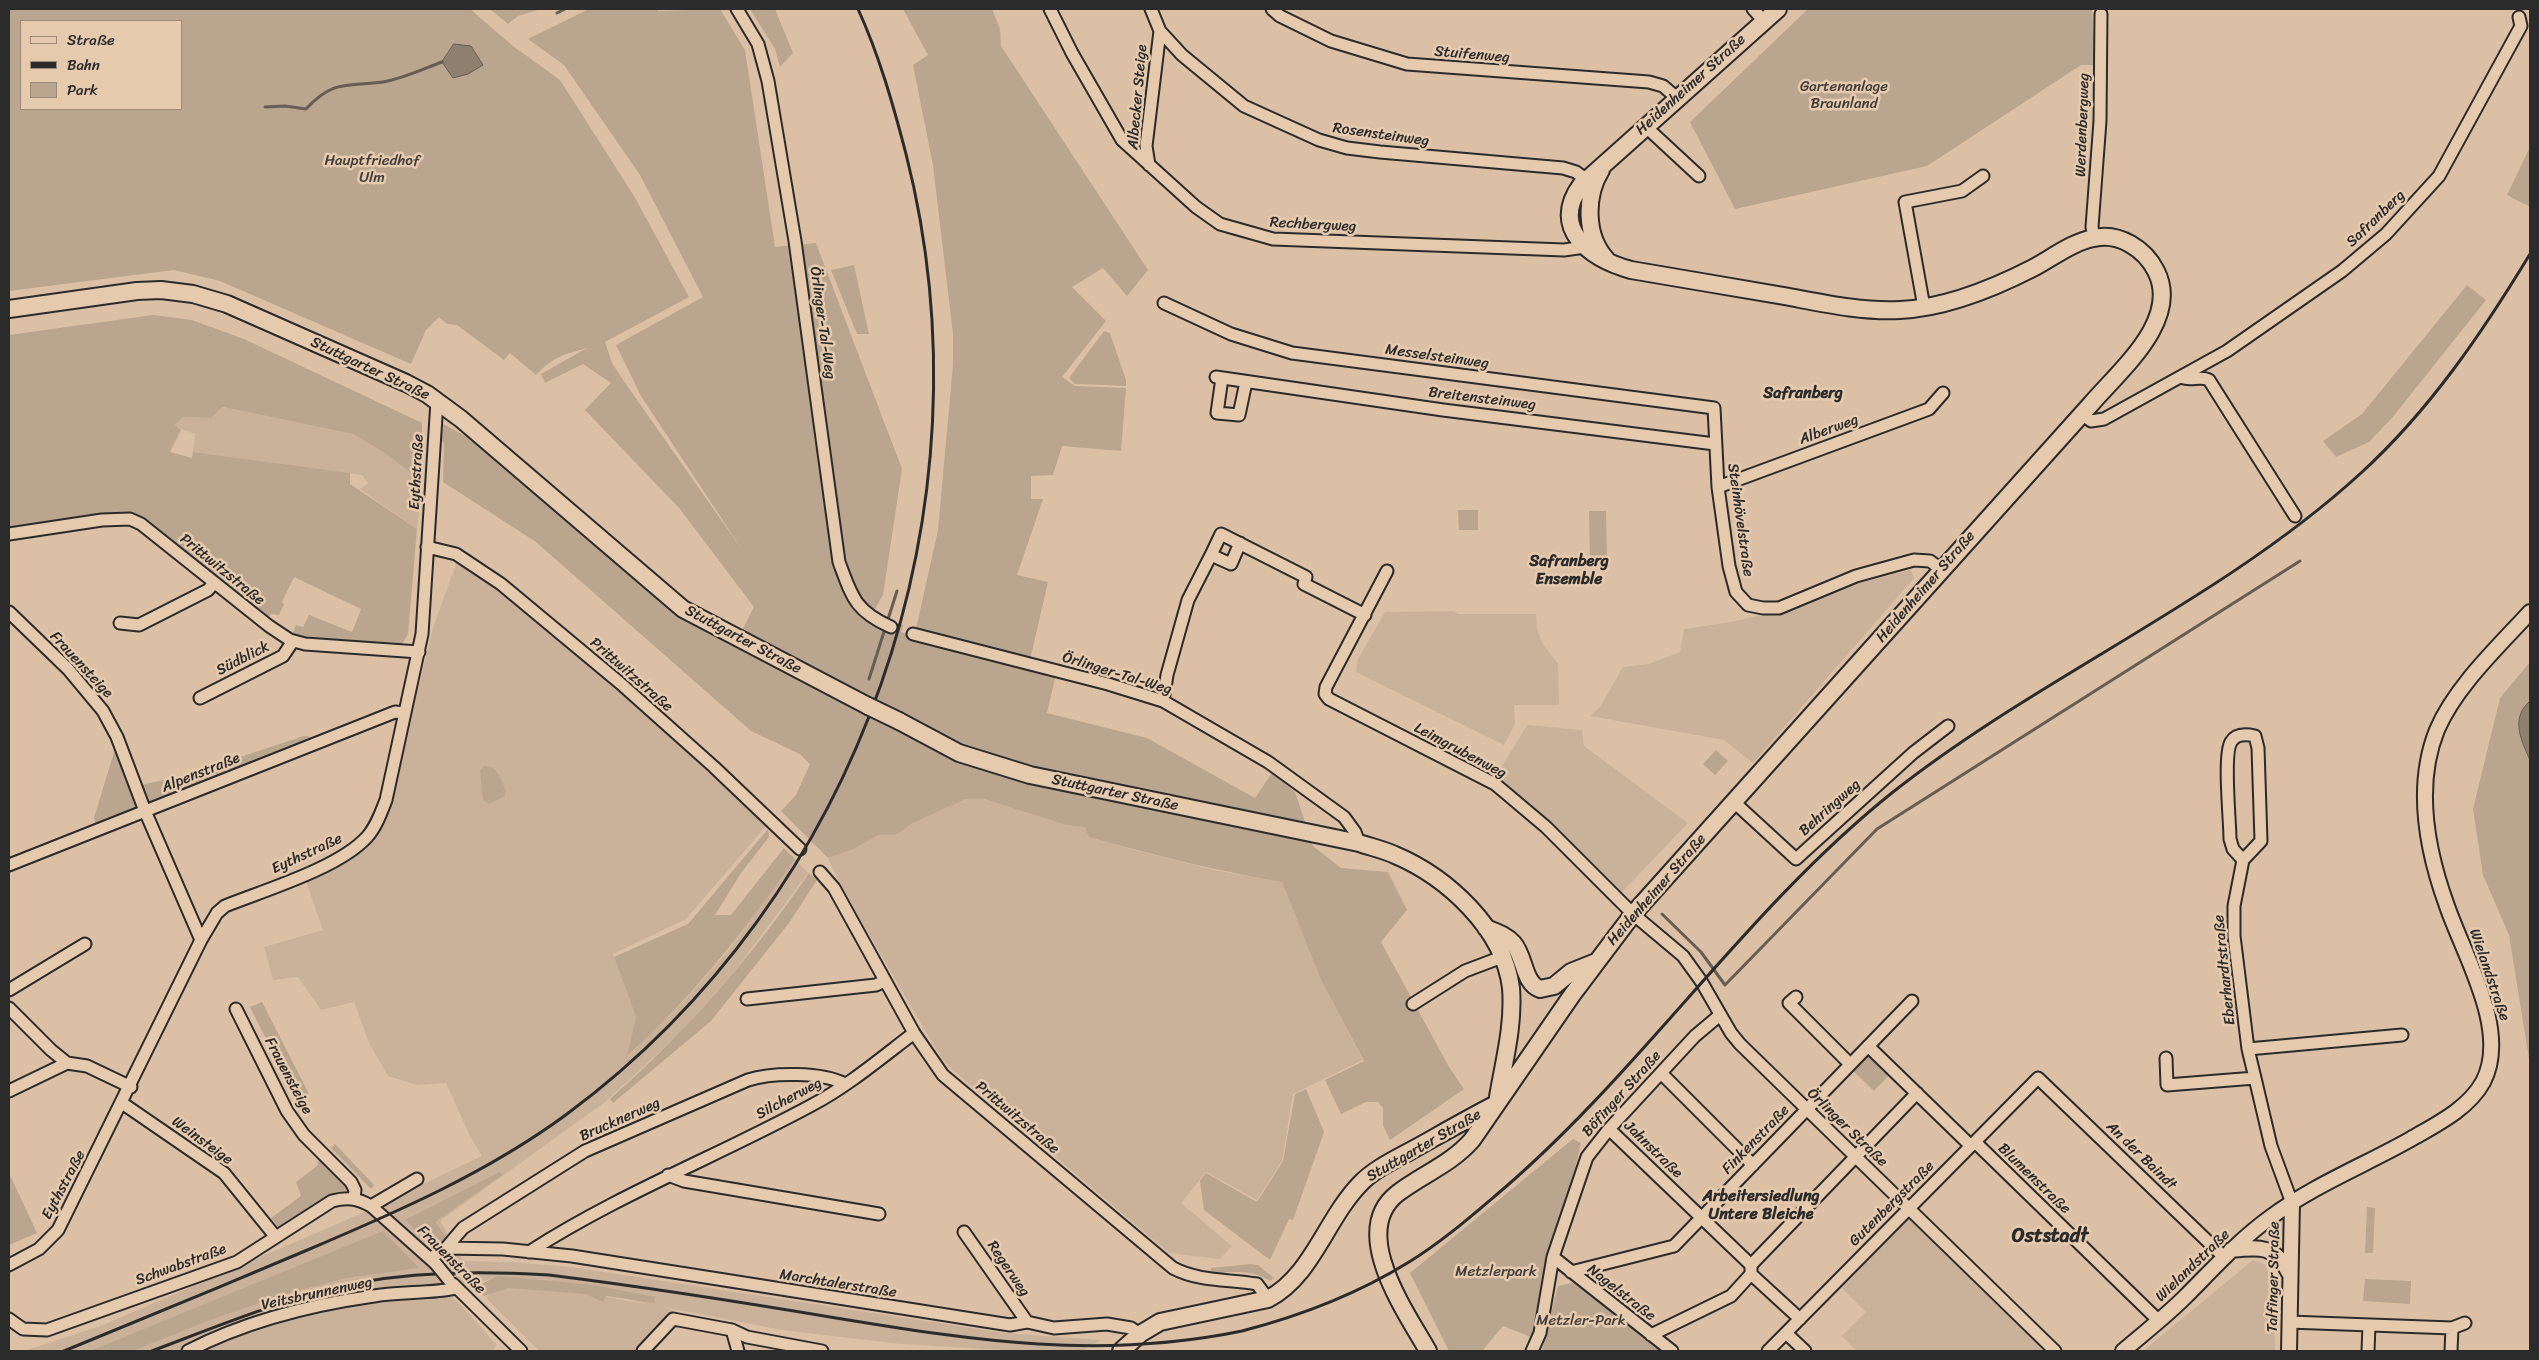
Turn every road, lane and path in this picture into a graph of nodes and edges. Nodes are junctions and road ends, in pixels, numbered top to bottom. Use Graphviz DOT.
graph roads {
  1 [pos="738,9"];
  2 [pos="1050,9"];
  3 [pos="1151,9"];
  4 [pos="1272,9"];
  5 [pos="1778,9"];
  6 [pos="2101,14"];
  7 [pos="1758,15"];
  8 [pos="2519,18"];
  9 [pos="1160,31"];
  10 [pos="1677,98"];
  11 [pos="1645,126"];
  12 [pos="1149,165"];
  13 [pos="1699,176"];
  14 [pos="1983,176"];
  15 [pos="1590,182"];
  16 [pos="2094,237"];
  17 [pos="1590,246"];
  18 [pos="1164,302"];
  19 [pos="1924,307"];
  20 [pos="9,309"];
  21 [pos="2181,377"];
  22 [pos="1246,382"];
  23 [pos="1943,393"];
  24 [pos="436,401"];
  25 [pos="1714,408"];
  26 [pos="2082,414"];
  27 [pos="1715,444"];
  28 [pos="1718,487"];
  29 [pos="2295,516"];
  30 [pos="9,534"];
  31 [pos="1240,544"];
  32 [pos="427,547"];
  33 [pos="1211,555"];
  34 [pos="1942,570"];
  35 [pos="1387,571"];
  36 [pos="214,583"];
  37 [pos="9,612"];
  38 [pos="2530,612"];
  39 [pos="1365,615"];
  40 [pos="120,623"];
  41 [pos="887,625"];
  42 [pos="913,634"];
  43 [pos="293,641"];
  44 [pos="419,652"];
  45 [pos="200,698"];
  46 [pos="1163,701"];
  47 [pos="405,713"];
  48 [pos="1948,726"];
  49 [pos="1734,802"];
  50 [pos="144,811"];
  51 [pos="1359,843"];
  52 [pos="800,849"];
  53 [pos="2243,860"];
  54 [pos="9,865"];
  55 [pos="820,872"];
  56 [pos="1633,914"];
  57 [pos="1486,928"];
  58 [pos="201,940"];
  59 [pos="84,944"];
  60 [pos="1502,957"];
  61 [pos="1596,962"];
  62 [pos="884,981"];
  63 [pos="9,990"];
  64 [pos="1796,997"];
  65 [pos="747,999"];
  66 [pos="1912,1001"];
  67 [pos="1413,1004"];
  68 [pos="9,1008"];
  69 [pos="236,1009"];
  70 [pos="1720,1015"];
  71 [pos="914,1033"];
  72 [pos="2402,1035"];
  73 [pos="1868,1046"];
  74 [pos="2248,1049"];
  75 [pos="2166,1058"];
  76 [pos="67,1063"];
  77 [pos="1850,1064"];
  78 [pos="1661,1073"];
  79 [pos="2038,1078"];
  80 [pos="2255,1078"];
  81 [pos="845,1084"];
  82 [pos="131,1087"];
  83 [pos="9,1091"];
  84 [pos="1917,1093"];
  85 [pos="122,1103"];
  86 [pos="1496,1104"];
  87 [pos="1806,1109"];
  88 [pos="1609,1129"];
  89 [pos="1973,1144"];
  90 [pos="1854,1156"];
  91 [pos="1753,1165"];
  92 [pos="668,1175"];
  93 [pos="417,1179"];
  94 [pos="354,1199"];
  95 [pos="2292,1203"];
  96 [pos="371,1206"];
  97 [pos="1908,1210"];
  98 [pos="879,1214"];
  99 [pos="1701,1219"];
  100 [pos="964,1232"];
  101 [pos="275,1236"];
  102 [pos="446,1248"];
  103 [pos="530,1252"];
  104 [pos="2223,1252"];
  105 [pos="1553,1257"];
  106 [pos="434,1261"];
  107 [pos="9,1265"];
  108 [pos="1751,1269"];
  109 [pos="1571,1272"];
  110 [pos="2290,1273"];
  111 [pos="458,1288"];
  112 [pos="1268,1299"];
  113 [pos="9,1319"];
  114 [pos="1800,1319"];
  115 [pos="2159,1321"];
  116 [pos="1027,1322"];
  117 [pos="2289,1322"];
  118 [pos="2465,1323"];
  119 [pos="2369,1325"];
  120 [pos="2452,1328"];
  121 [pos="732,1330"];
  122 [pos="1786,1333"];
  123 [pos="1140,1334"];
  124 [pos="1651,1335"];
  125 [pos="188,1351"];
  126 [pos="521,1351"];
  127 [pos="642,1351"];
  128 [pos="738,1351"];
  129 [pos="820,1351"];
  130 [pos="1121,1351"];
  131 [pos="1428,1351"];
  132 [pos="1532,1351"];
  133 [pos="1672,1351"];
  134 [pos="1768,1351"];
  135 [pos="1805,1351"];
  136 [pos="2055,1351"];
  137 [pos="2123,1351"];
  138 [pos="2289,1351"];
  139 [pos="2368,1351"];
  140 [pos="2451,1351"];
  1 -- 41 [label="street, Örlinger-Tal-Weg"];
  2 -- 12 [label="street, Rechbergweg"];
  3 -- 9 [label="street, Rosensteinweg"];
  4 -- 10 [label="street, Stuifenweg"];
  5 -- 7 [label="main road, Heidenheimer Straße"];
  6 -- 16 [label="street, Werdenbergweg"];
  7 -- 10 [label="main road, Heidenheimer Straße"];
  8 -- 21 [label="street, Safranberg"];
  9 -- 12 [label="street, Albecker Steige"];
  9 -- 15 [label="street, Rosensteinweg"];
  10 -- 11 [label="main road, Heidenheimer Straße"];
  11 -- 13 [label="street"];
  11 -- 15 [label="main road, Heidenheimer Straße"];
  12 -- 17 [label="street, Rechbergweg"];
  14 -- 19 [label="street"];
  15 -- 17 [label="main road, Heidenheimer Straße"];
  16 -- 19 [label="main road, Heidenheimer Straße"];
  16 -- 26 [label="main road, Heidenheimer Straße"];
  17 -- 19 [label="main road, Heidenheimer Straße"];
  18 -- 25 [label="street, Messelsteinweg"];
  20 -- 24 [label="main road, Stuttgarter Straße"];
  21 -- 26 [label="street, Safranberg"];
  21 -- 29 [label="street"];
  22 -- 22 [label="street, Breitensteinweg"];
  22 -- 27 [label="street, Breitensteinweg"];
  23 -- 28 [label="street, Alberweg"];
  24 -- 32 [label="street, Eythstraße"];
  24 -- 51 [label="main road, Stuttgarter Straße, bridge"];
  25 -- 27 [label="street, Steinhövelstraße"];
  26 -- 34 [label="main road, Heidenheimer Straße"];
  27 -- 28 [label="street, Steinhövelstraße"];
  28 -- 34 [label="street, Steinhövelstraße"];
  30 -- 36 [label="street, Prittwitzstraße"];
  31 -- 33 [label="street"];
  31 -- 33 [label="street"];
  31 -- 39 [label="street"];
  32 -- 44 [label="street, Eythstraße"];
  32 -- 52 [label="street, Prittwitzstraße"];
  33 -- 46 [label="street"];
  34 -- 49 [label="main road, Heidenheimer Straße"];
  35 -- 39 [label="street, Leimgrubenweg"];
  36 -- 40 [label="street"];
  36 -- 43 [label="street, Prittwitzstraße"];
  37 -- 50 [label="street, Frauensteige"];
  38 -- 95 [label="street, Wielandstraße"];
  39 -- 56 [label="street, Leimgrubenweg"];
  42 -- 46 [label="street, Örlinger-Tal-Weg"];
  43 -- 44 [label="street, Prittwitzstraße"];
  43 -- 45 [label="street, Südblick"];
  44 -- 47 [label="street, Eythstraße"];
  46 -- 51 [label="street, Örlinger-Tal-Weg"];
  47 -- 50 [label="street, Alpenstraße"];
  47 -- 58 [label="street, Eythstraße"];
  48 -- 49 [label="street, Behringweg"];
  49 -- 56 [label="main road, Heidenheimer Straße"];
  50 -- 54 [label="street, Alpenstraße"];
  50 -- 58 [label="street, Frauensteige"];
  51 -- 57 [label="main road, Stuttgarter Straße"];
  53 -- 53 [label="street"];
  53 -- 74 [label="street, Eberhardtstraße"];
  55 -- 62 [label="street, Prittwitzstraße"];
  56 -- 61 [label="main road, Heidenheimer Straße"];
  56 -- 70 [label="street, Örlinger Straße"];
  57 -- 60 [label="main road, Stuttgarter Straße"];
  57 -- 61 [label="main road"];
  58 -- 82 [label="street, Eythstraße"];
  59 -- 63 [label="street"];
  60 -- 67 [label="street"];
  60 -- 86 [label="main road, Stuttgarter Straße"];
  61 -- 86 [label="main road, Heidenheimer Straße"];
  62 -- 65 [label="street"];
  62 -- 71 [label="street, Prittwitzstraße"];
  64 -- 77 [label="street"];
  66 -- 73 [label="street, Finkenstraße"];
  68 -- 76 [label="street"];
  69 -- 94 [label="street, Frauensteige"];
  70 -- 78 [label="street, Böfinger Straße"];
  70 -- 87 [label="street, Örlinger Straße"];
  71 -- 81 [label="street, Silcherweg"];
  71 -- 112 [label="street, Prittwitzstraße"];
  72 -- 74 [label="street"];
  73 -- 77 [label="street, Finkenstraße"];
  73 -- 84 [label="street, Blumenstraße"];
  74 -- 80 [label="street, Eberhardtstraße"];
  75 -- 80 [label="street"];
  76 -- 82 [label="street"];
  76 -- 83 [label="street"];
  77 -- 87 [label="street, Finkenstraße"];
  78 -- 88 [label="street, Böfinger Straße"];
  78 -- 91 [label="street"];
  79 -- 89 [label="street, Gutenbergstraße"];
  79 -- 104 [label="street, An der Baindt"];
  80 -- 95 [label="street, Eberhardtstraße"];
  81 -- 92 [label="street, Silcherweg"];
  81 -- 102 [label="street, Brucknerweg"];
  82 -- 85 [label="street, Eythstraße"];
  84 -- 89 [label="street, Blumenstraße"];
  84 -- 90 [label="street"];
  85 -- 101 [label="street, Weinsteige"];
  85 -- 107 [label="street, Eythstraße"];
  86 -- 112 [label="main road, Stuttgarter Straße"];
  86 -- 131 [label="main road, Heidenheimer Straße"];
  87 -- 90 [label="street, Örlinger Straße"];
  87 -- 91 [label="street, Finkenstraße"];
  88 -- 99 [label="street, Jahnstraße"];
  88 -- 105 [label="street, Böfinger Straße"];
  89 -- 97 [label="street, Gutenbergstraße"];
  89 -- 115 [label="street, Blumenstraße"];
  90 -- 97 [label="street, Örlinger Straße"];
  90 -- 108 [label="street"];
  91 -- 99 [label="street, Finkenstraße"];
  92 -- 98 [label="street"];
  92 -- 103 [label="street, Silcherweg"];
  93 -- 96 [label="street"];
  94 -- 96 [label="street, Frauenstraße"];
  94 -- 101 [label="street, Schwabstraße"];
  95 -- 104 [label="street, Wielandstraße"];
  95 -- 110 [label="street, Talfinger Straße"];
  96 -- 106 [label="street, Frauenstraße"];
  97 -- 114 [label="street, Gutenbergstraße"];
  97 -- 136 [label="street, Örlinger Straße"];
  99 -- 108 [label="street, Jahnstraße"];
  99 -- 109 [label="street, Finkenstraße"];
  100 -- 116 [label="street, Regerweg"];
  101 -- 113 [label="street, Schwabstraße"];
  102 -- 103 [label="street"];
  102 -- 106 [label="street, Brucknerweg"];
  103 -- 116 [label="street, Marchtalerstraße"];
  104 -- 110 [label="street"];
  104 -- 115 [label="street, Wielandstraße"];
  105 -- 109 [label="street, Nagelstraße"];
  105 -- 132 [label="street, Böfinger Straße"];
  106 -- 111 [label="street, Frauenstraße, bridge"];
  108 -- 114 [label="street, Jahnstraße"];
  108 -- 124 [label="street"];
  109 -- 124 [label="street, Nagelstraße"];
  110 -- 117 [label="street, Talfinger Straße"];
  111 -- 125 [label="street, Veitsbrunnenweg"];
  111 -- 126 [label="street, Frauenstraße"];
  112 -- 123 [label="main road, Stuttgarter Straße"];
  114 -- 122 [label="street, Gutenbergstraße"];
  115 -- 137 [label="street, Wielandstraße"];
  116 -- 123 [label="street, Marchtalerstraße"];
  117 -- 119 [label="street"];
  117 -- 138 [label="street, Talfinger Straße"];
  118 -- 120 [label="street"];
  119 -- 120 [label="street"];
  119 -- 139 [label="street"];
  120 -- 140 [label="street"];
  121 -- 127 [label="street"];
  121 -- 128 [label="street"];
  121 -- 129 [label="street"];
  122 -- 134 [label="street, Gutenbergstraße"];
  122 -- 135 [label="street"];
  123 -- 130 [label="main road, Stuttgarter Straße"];
  124 -- 133 [label="street, Nagelstraße"];
}
